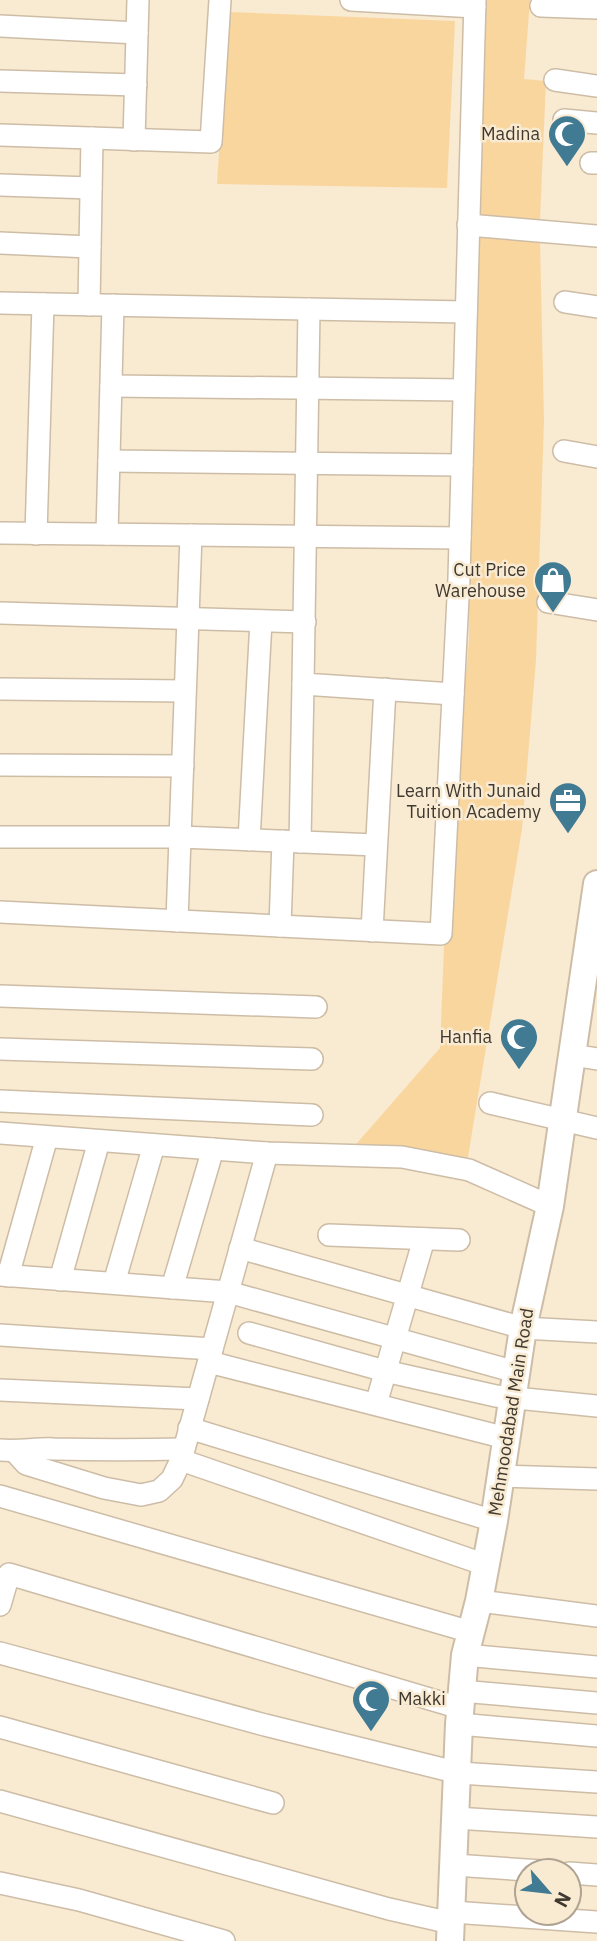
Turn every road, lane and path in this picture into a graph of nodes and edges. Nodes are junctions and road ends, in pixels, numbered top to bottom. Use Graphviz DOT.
graph roads {
  1 [pos="138,0"];
  2 [pos="220,0"];
  3 [pos="351,0"];
  4 [pos="475,3"];
  5 [pos="541,6"];
  6 [pos="597,8"];
  7 [pos="0,26"];
  8 [pos="137,33"];
  9 [pos="555,80"];
  10 [pos="0,81"];
  11 [pos="136,85"];
  12 [pos="597,86"];
  13 [pos="564,120"];
  14 [pos="597,123"];
  15 [pos="0,135"];
  16 [pos="92,138"];
  17 [pos="134,139"];
  18 [pos="0,185"];
  19 [pos="91,188"];
  20 [pos="468,225"];
  21 [pos="597,236"];
  22 [pos="0,243"];
  23 [pos="90,247"];
  24 [pos="565,302"];
  25 [pos="0,303"];
  26 [pos="43,304"];
  27 [pos="89,305"];
  28 [pos="113,305"];
  29 [pos="597,307"];
  30 [pos="309,309"];
  31 [pos="466,312"];
  32 [pos="111,386"];
  33 [pos="307,388"];
  34 [pos="464,390"];
  35 [pos="564,451"];
  36 [pos="597,457"];
  37 [pos="109,461"];
  38 [pos="307,462"];
  39 [pos="462,465"];
  40 [pos="0,533"];
  41 [pos="36,534"];
  42 [pos="107,534"];
  43 [pos="191,535"];
  44 [pos="306,537"];
  45 [pos="460,538"];
  46 [pos="548,603"];
  47 [pos="597,610"];
  48 [pos="0,613"];
  49 [pos="188,619"];
  50 [pos="261,621"];
  51 [pos="305,622"];
  52 [pos="303,684"];
  53 [pos="0,689"];
  54 [pos="385,689"];
  55 [pos="185,691"];
  56 [pos="453,694"];
  57 [pos="0,765"];
  58 [pos="183,766"];
  59 [pos="0,836"];
  60 [pos="180,837"];
  61 [pos="249,840"];
  62 [pos="292,841"];
  63 [pos="376,845"];
  64 [pos="596,897"];
  65 [pos="0,912"];
  66 [pos="177,921"];
  67 [pos="280,926"];
  68 [pos="372,931"];
  69 [pos="591,974"];
  70 [pos="0,996"];
  71 [pos="316,1007"];
  72 [pos="0,1049"];
  73 [pos="585,1057"];
  74 [pos="312,1059"];
  75 [pos="0,1101"];
  76 [pos="490,1103"];
  77 [pos="312,1115"];
  78 [pos="562,1122"];
  79 [pos="597,1128"];
  80 [pos="0,1133"];
  81 [pos="47,1137"];
  82 [pos="99,1141"];
  83 [pos="154,1145"];
  84 [pos="213,1149"];
  85 [pos="267,1153"];
  86 [pos="550,1206"];
  87 [pos="329,1235"];
  88 [pos="424,1239"];
  89 [pos="459,1240"];
  90 [pos="240,1248"];
  91 [pos="4,1275"];
  92 [pos="60,1280"];
  93 [pos="114,1283"];
  94 [pos="172,1288"];
  95 [pos="228,1292"];
  96 [pos="407,1296"];
  97 [pos="523,1328"];
  98 [pos="597,1332"];
  99 [pos="248,1333"];
  100 [pos="0,1335"];
  101 [pos="395,1338"];
  102 [pos="210,1355"];
  103 [pos="385,1371"];
  104 [pos="516,1372"];
  105 [pos="0,1390"];
  106 [pos="512,1398"];
  107 [pos="198,1399"];
  108 [pos="376,1404"];
  109 [pos="597,1406"];
  110 [pos="506,1438"];
  111 [pos="184,1446"];
  112 [pos="7,1451"];
  113 [pos="500,1476"];
  114 [pos="597,1479"];
  115 [pos="0,1496"];
  116 [pos="494,1521"];
  117 [pos="486,1565"];
  118 [pos="479,1601"];
  119 [pos="0,1605"];
  120 [pos="597,1616"];
  121 [pos="468,1644"];
  122 [pos="0,1653"];
  123 [pos="597,1667"];
  124 [pos="597,1703"];
  125 [pos="460,1708"];
  126 [pos="0,1727"];
  127 [pos="597,1736"];
  128 [pos="459,1773"];
  129 [pos="597,1782"];
  130 [pos="0,1801"];
  131 [pos="273,1803"];
  132 [pos="457,1818"];
  133 [pos="597,1827"];
  134 [pos="454,1865"];
  135 [pos="513,1869"];
  136 [pos="0,1883"];
  137 [pos="597,1922"];
  138 [pos="451,1926"];
  139 [pos="224,1941"];
  1 -- 8 [label="street"];
  2 -- 17 [label="street"];
  3 -- 4 [label="street"];
  4 -- 20 [label="street"];
  5 -- 6 [label="street"];
  7 -- 8 [label="street"];
  8 -- 11 [label="street"];
  9 -- 12 [label="street"];
  10 -- 11 [label="street"];
  11 -- 17 [label="street"];
  13 -- 14 [label="street"];
  15 -- 16 [label="street"];
  16 -- 17 [label="street"];
  16 -- 19 [label="street"];
  18 -- 19 [label="street"];
  19 -- 23 [label="street"];
  20 -- 21 [label="street"];
  20 -- 31 [label="street"];
  22 -- 23 [label="street"];
  23 -- 27 [label="street"];
  24 -- 29 [label="street"];
  25 -- 26 [label="street"];
  26 -- 27 [label="street"];
  26 -- 41 [label="street"];
  27 -- 28 [label="street"];
  28 -- 30 [label="street"];
  28 -- 32 [label="street"];
  30 -- 31 [label="street"];
  30 -- 33 [label="street"];
  31 -- 34 [label="street"];
  32 -- 33 [label="street"];
  32 -- 37 [label="street"];
  33 -- 34 [label="street"];
  33 -- 38 [label="street"];
  34 -- 39 [label="street"];
  35 -- 36 [label="street"];
  37 -- 38 [label="street"];
  37 -- 42 [label="street"];
  38 -- 39 [label="street"];
  38 -- 44 [label="street"];
  39 -- 45 [label="street"];
  40 -- 41 [label="street"];
  41 -- 42 [label="street"];
  42 -- 43 [label="street"];
  43 -- 44 [label="street"];
  43 -- 49 [label="street"];
  44 -- 45 [label="street"];
  44 -- 51 [label="street"];
  45 -- 56 [label="street"];
  46 -- 47 [label="street"];
  48 -- 49 [label="street"];
  49 -- 50 [label="street"];
  49 -- 55 [label="street"];
  50 -- 51 [label="street"];
  50 -- 61 [label="street"];
  51 -- 52 [label="street"];
  52 -- 54 [label="street"];
  52 -- 62 [label="street"];
  53 -- 55 [label="street"];
  54 -- 56 [label="street"];
  54 -- 63 [label="street"];
  55 -- 58 [label="street"];
  56 -- 68 [label="street"];
  57 -- 58 [label="street"];
  58 -- 60 [label="street"];
  59 -- 60 [label="street"];
  60 -- 61 [label="street"];
  60 -- 66 [label="street"];
  61 -- 62 [label="street"];
  62 -- 63 [label="street"];
  62 -- 67 [label="street"];
  63 -- 68 [label="street"];
  64 -- 69 [label="main road, Mehmoodabad Main Road"];
  65 -- 66 [label="street"];
  66 -- 67 [label="street"];
  67 -- 68 [label="street"];
  69 -- 73 [label="main road, Mehmoodabad Main Road"];
  70 -- 71 [label="street"];
  72 -- 74 [label="street"];
  73 -- 78 [label="main road, Mehmoodabad Main Road"];
  75 -- 77 [label="street"];
  76 -- 78 [label="street"];
  78 -- 79 [label="street"];
  78 -- 86 [label="main road, Mehmoodabad Main Road"];
  80 -- 81 [label="street"];
  81 -- 82 [label="street"];
  81 -- 91 [label="street"];
  82 -- 83 [label="street"];
  82 -- 92 [label="street"];
  83 -- 84 [label="street"];
  83 -- 93 [label="street"];
  84 -- 85 [label="street"];
  84 -- 94 [label="street"];
  85 -- 86 [label="street"];
  85 -- 90 [label="street"];
  86 -- 97 [label="main road, Mehmoodabad Main Road"];
  87 -- 88 [label="street"];
  88 -- 89 [label="street"];
  88 -- 96 [label="street"];
  90 -- 95 [label="street"];
  90 -- 96 [label="street"];
  91 -- 92 [label="street"];
  92 -- 93 [label="street"];
  93 -- 94 [label="street"];
  94 -- 95 [label="street"];
  95 -- 101 [label="street"];
  95 -- 102 [label="street"];
  96 -- 97 [label="street"];
  96 -- 101 [label="street"];
  97 -- 98 [label="street"];
  97 -- 104 [label="main road, Mehmoodabad Main Road"];
  99 -- 103 [label="street"];
  100 -- 102 [label="street"];
  101 -- 103 [label="street"];
  101 -- 104 [label="street"];
  102 -- 107 [label="street"];
  102 -- 108 [label="street"];
  103 -- 106 [label="street"];
  103 -- 108 [label="street"];
  104 -- 106 [label="main road, Mehmoodabad Main Road"];
  105 -- 107 [label="street"];
  106 -- 109 [label="street"];
  106 -- 110 [label="main road, Mehmoodabad Main Road"];
  107 -- 111 [label="street"];
  108 -- 110 [label="street"];
  110 -- 113 [label="main road, Mehmoodabad Main Road"];
  111 -- 112 [label="street"];
  111 -- 112 [label="street"];
  111 -- 116 [label="street"];
  111 -- 117 [label="street"];
  113 -- 114 [label="street"];
  113 -- 116 [label="main road, Mehmoodabad Main Road"];
  115 -- 121 [label="street"];
  116 -- 117 [label="main road, Mehmoodabad Main Road"];
  117 -- 118 [label="main road, Mehmoodabad Main Road"];
  118 -- 120 [label="street"];
  118 -- 121 [label="main road, Mehmoodabad Main Road"];
  119 -- 125 [label="street"];
  121 -- 123 [label="street"];
  121 -- 125 [label="main road, Mehmoodabad Main Road"];
  122 -- 128 [label="street"];
  124 -- 125 [label="street"];
  125 -- 127 [label="street"];
  125 -- 128 [label="main road, Mehmoodabad Main Road"];
  126 -- 131 [label="street"];
  128 -- 129 [label="street"];
  128 -- 132 [label="main road, Mehmoodabad Main Road"];
  130 -- 138 [label="street"];
  132 -- 133 [label="street"];
  132 -- 134 [label="main road, Mehmoodabad Main Road"];
  134 -- 135 [label="street"];
  134 -- 138 [label="main road, Mehmoodabad Main Road"];
  136 -- 139 [label="street"];
  137 -- 138 [label="street"];
}
